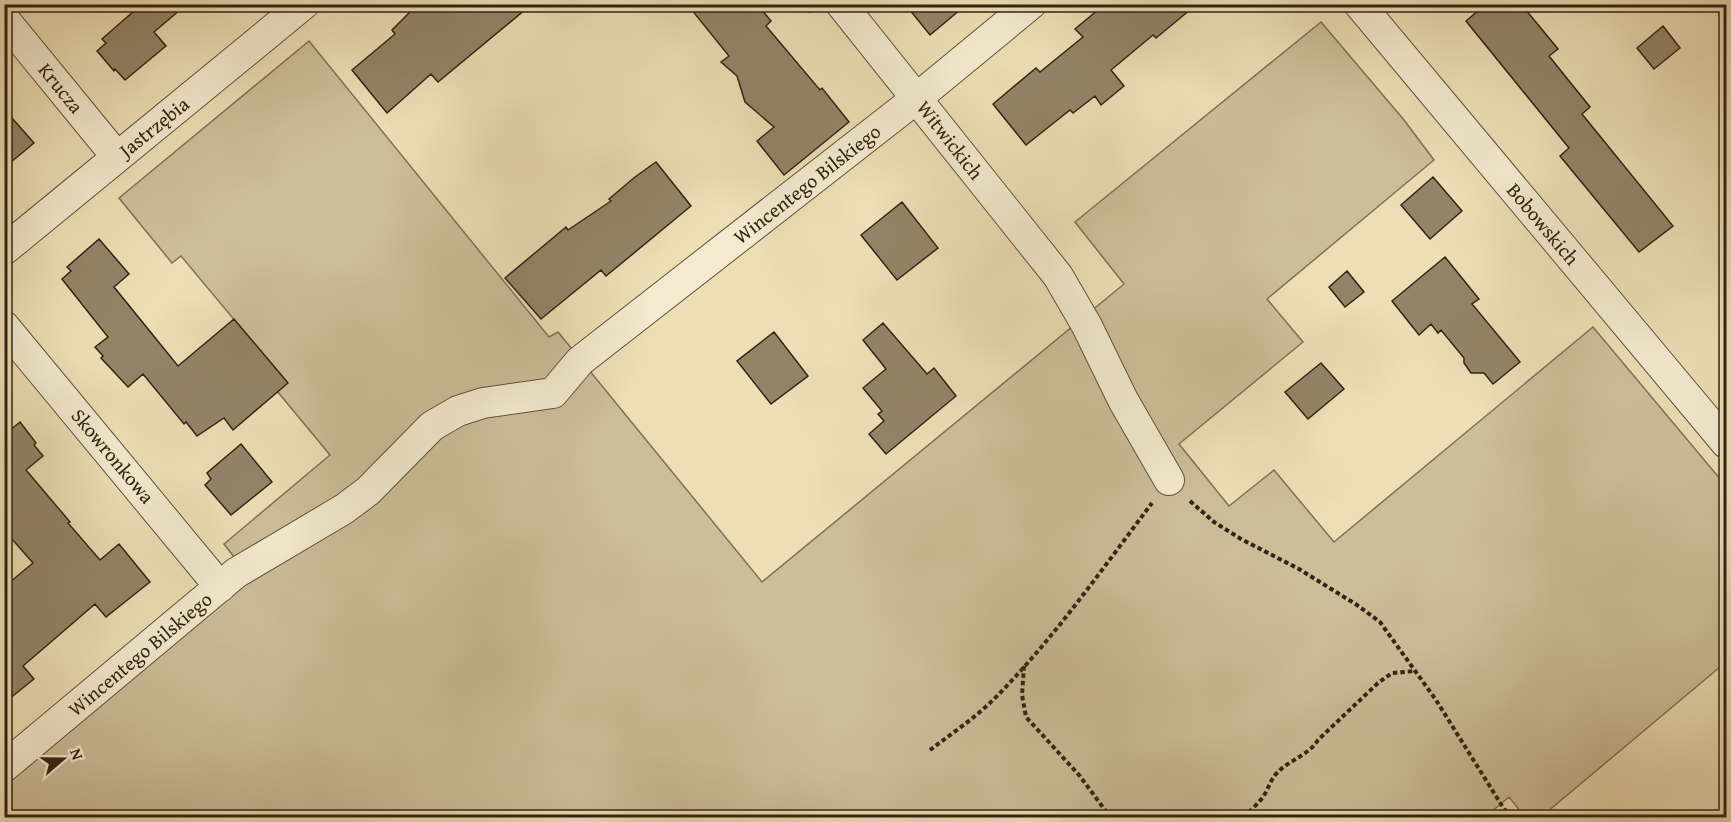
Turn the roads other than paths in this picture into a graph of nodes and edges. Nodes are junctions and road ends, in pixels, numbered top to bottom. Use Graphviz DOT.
graph roads {
  1 [pos="304,4"];
  2 [pos="841,4"];
  3 [pos="1032,4"];
  4 [pos="1359,4"];
  5 [pos="4,19"];
  6 [pos="917,98"];
  7 [pos="117,157"];
  8 [pos="4,250"];
  9 [pos="4,326"];
  10 [pos="1726,443"];
  11 [pos="1169,480"];
  12 [pos="220,587"];
  13 [pos="4,767"];
  1 -- 7 [label="street, Jastrzębia"];
  2 -- 6 [label="street, Witwickich"];
  3 -- 6 [label="street, Wincentego Bilskiego"];
  4 -- 10 [label="street, Bobowskich"];
  5 -- 7 [label="street, Krucza"];
  6 -- 11 [label="street, Witwickich"];
  6 -- 12 [label="street, Wincentego Bilskiego"];
  7 -- 8 [label="street, Jastrzębia"];
  9 -- 12 [label="street, Skowronkowa"];
  12 -- 13 [label="street, Wincentego Bilskiego"];
}
